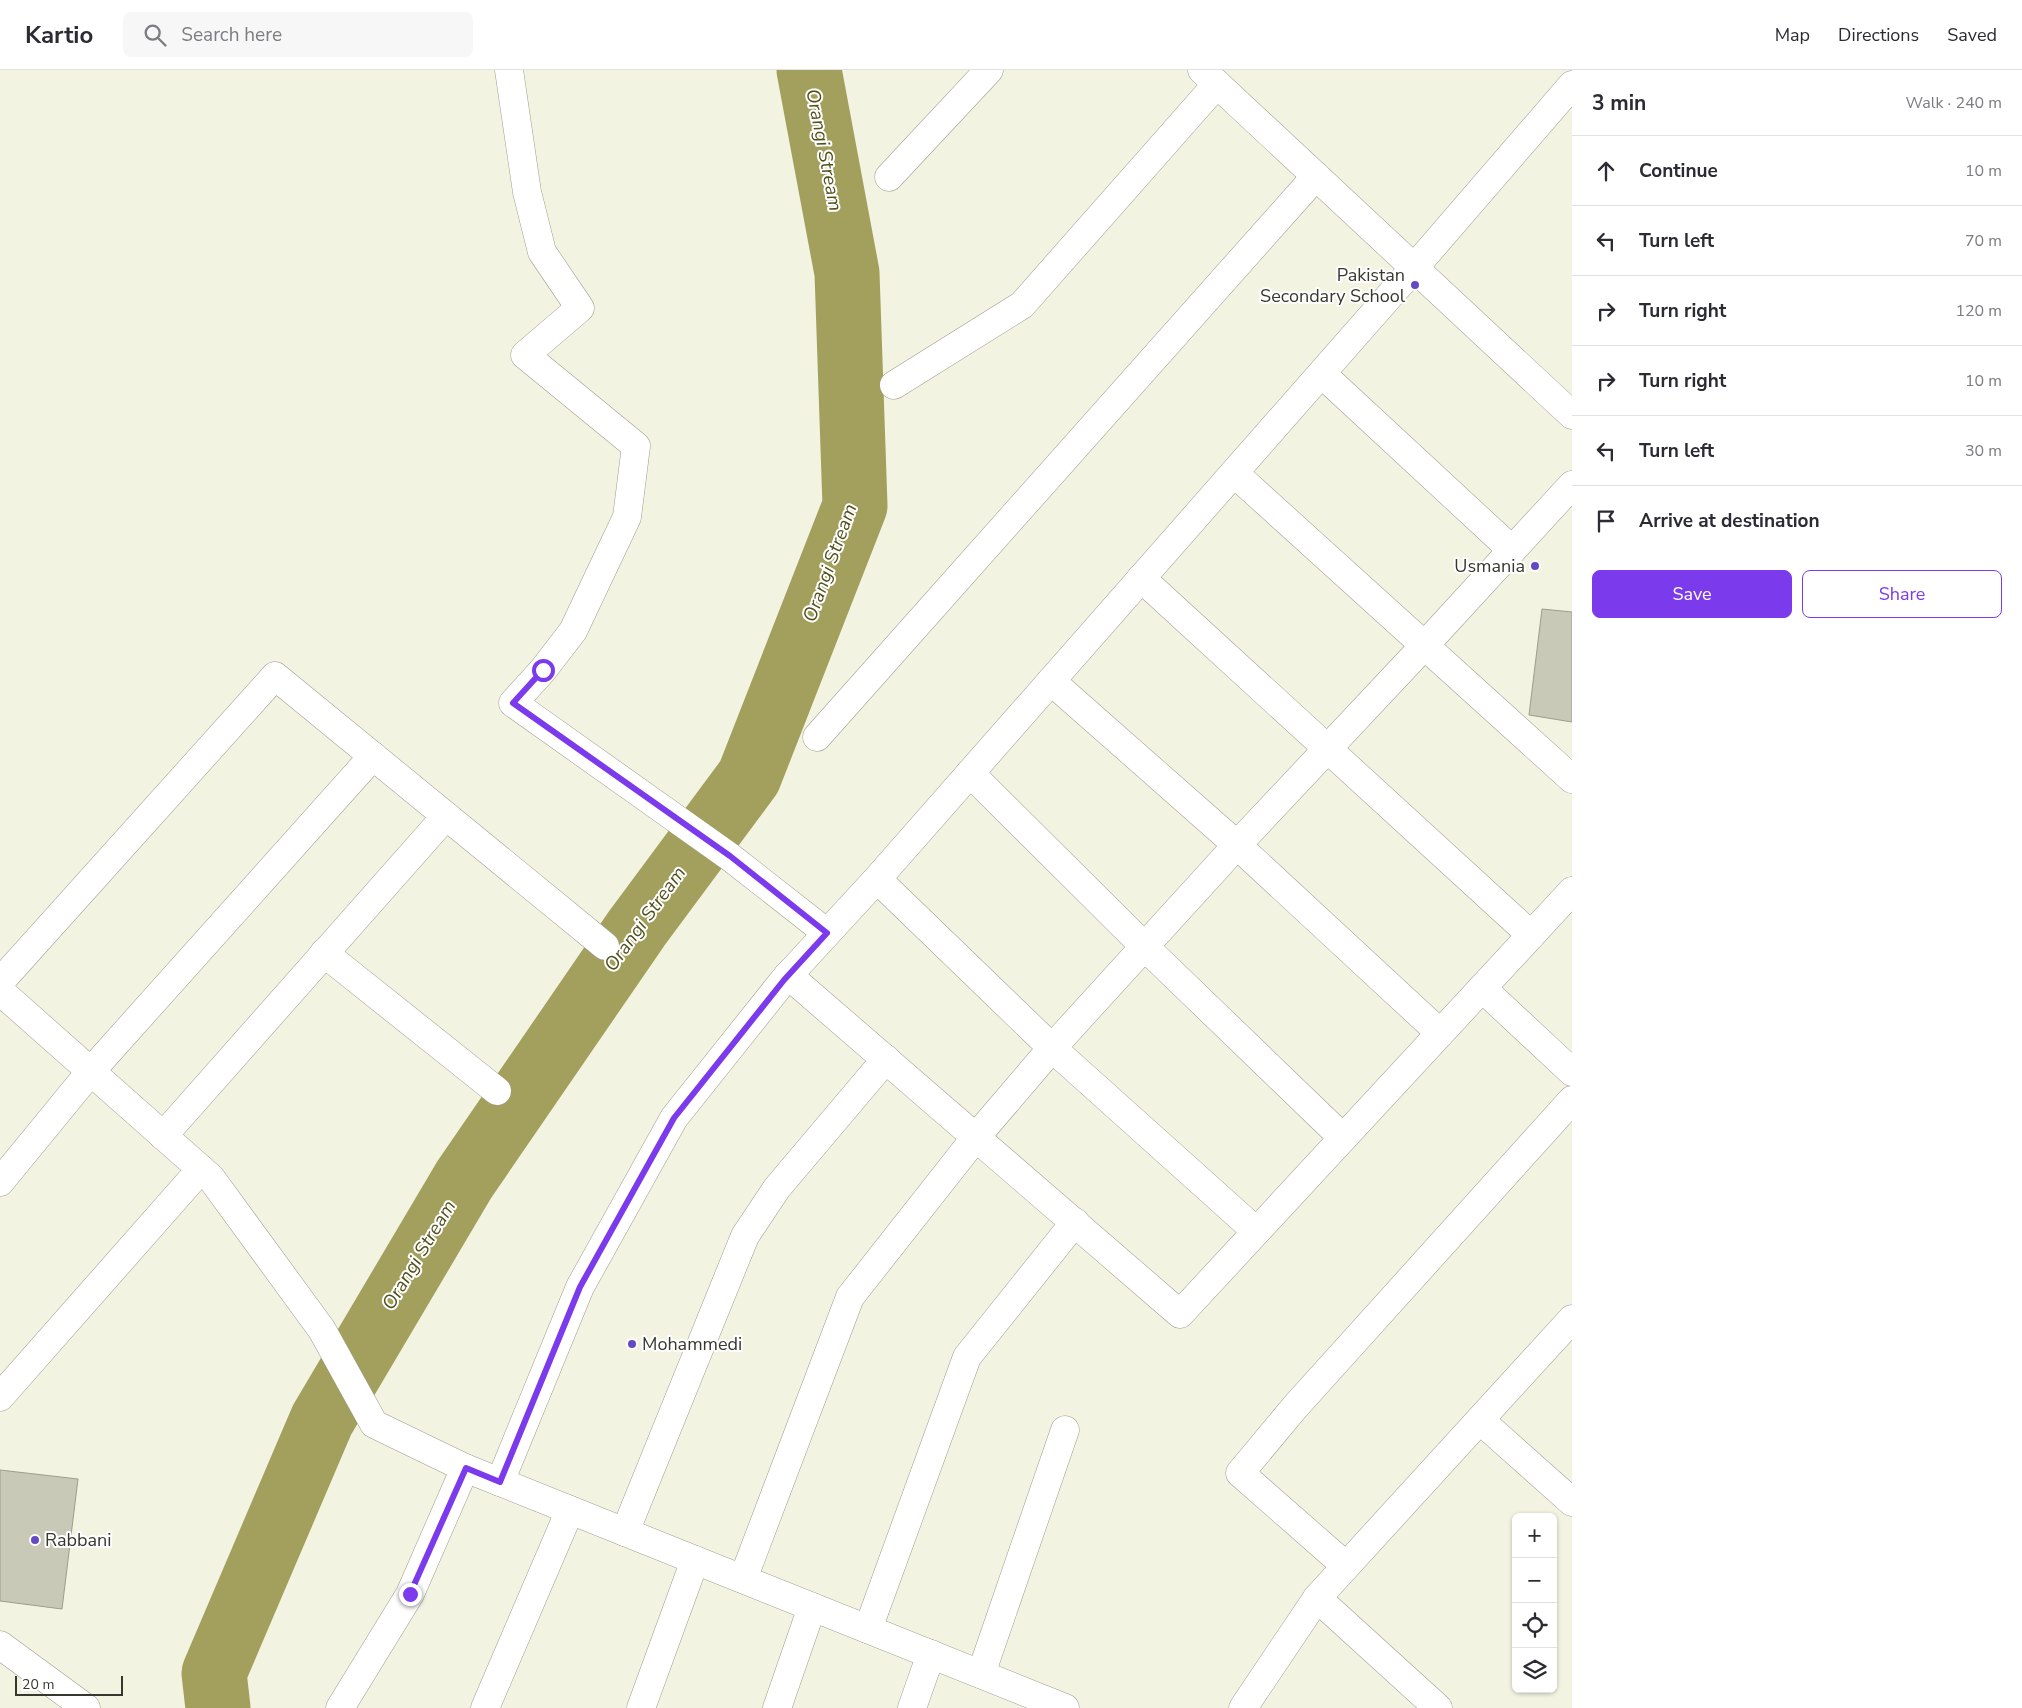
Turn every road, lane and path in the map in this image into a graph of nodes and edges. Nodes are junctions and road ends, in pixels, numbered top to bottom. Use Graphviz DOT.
graph roads {
  1 [pos="510,70"];
  2 [pos="989,70"];
  3 [pos="1209,77"];
  4 [pos="1572,85"];
  5 [pos="1316,176"];
  6 [pos="889,177"];
  7 [pos="1414,268"];
  8 [pos="1322,374"];
  9 [pos="894,385"];
  10 [pos="1572,415"];
  11 [pos="1234,473"];
  12 [pos="1572,484"];
  13 [pos="1512,550"];
  14 [pos="1141,578"];
  15 [pos="1424,646"];
  16 [pos="1051,681"];
  17 [pos="817,738"];
  18 [pos="1328,749"];
  19 [pos="373,756"];
  20 [pos="970,773"];
  21 [pos="1572,779"];
  22 [pos="446,816"];
  23 [pos="1237,845"];
  24 [pos="877,879"];
  25 [pos="1572,891"];
  26 [pos="827,933"];
  27 [pos="1531,935"];
  28 [pos="605,946"];
  29 [pos="1145,947"];
  30 [pos="324,953"];
  31 [pos="788,975"];
  32 [pos="0,982"];
  33 [pos="1482,988"];
  34 [pos="0,991"];
  35 [pos="1440,1033"];
  36 [pos="1052,1048"];
  37 [pos="886,1059"];
  38 [pos="91,1071"];
  39 [pos="1572,1072"];
  40 [pos="498,1091"];
  41 [pos="1572,1100"];
  42 [pos="163,1136"];
  43 [pos="976,1136"];
  44 [pos="1343,1138"];
  45 [pos="201,1169"];
  46 [pos="0,1182"];
  47 [pos="1074,1222"];
  48 [pos="1256,1231"];
  49 [pos="1569,1327"];
  50 [pos="0,1397"];
  51 [pos="1480,1420"];
  52 [pos="1064,1430"];
  53 [pos="466,1468"];
  54 [pos="500,1482"];
  55 [pos="1572,1502"];
  56 [pos="570,1510"];
  57 [pos="625,1532"];
  58 [pos="695,1560"];
  59 [pos="1346,1566"];
  60 [pos="743,1579"];
  61 [pos="1317,1598"];
  62 [pos="812,1607"];
  63 [pos="868,1629"];
  64 [pos="0,1645"];
  65 [pos="931,1654"];
  66 [pos="981,1674"];
  67 [pos="1051,1705"];
  68 [pos="86,1708"];
  69 [pos="340,1708"];
  70 [pos="485,1708"];
  71 [pos="641,1708"];
  72 [pos="777,1708"];
  73 [pos="912,1708"];
  74 [pos="1242,1708"];
  75 [pos="1438,1708"];
  1 -- 26 [label="street"];
  2 -- 6 [label="street"];
  3 -- 5 [label="street"];
  3 -- 9 [label="street"];
  4 -- 7 [label="street"];
  5 -- 7 [label="street"];
  5 -- 17 [label="street"];
  7 -- 8 [label="street"];
  7 -- 10 [label="street"];
  8 -- 11 [label="street"];
  8 -- 13 [label="street"];
  11 -- 14 [label="street"];
  11 -- 15 [label="street"];
  12 -- 13 [label="street"];
  13 -- 15 [label="street"];
  14 -- 16 [label="street"];
  14 -- 18 [label="street"];
  15 -- 18 [label="street"];
  15 -- 21 [label="street"];
  16 -- 20 [label="street"];
  16 -- 23 [label="street"];
  18 -- 23 [label="street"];
  18 -- 27 [label="street"];
  19 -- 22 [label="street"];
  19 -- 32 [label="street"];
  19 -- 38 [label="street"];
  20 -- 24 [label="street"];
  20 -- 29 [label="street"];
  22 -- 28 [label="street"];
  22 -- 30 [label="street"];
  23 -- 29 [label="street"];
  23 -- 35 [label="street"];
  24 -- 26 [label="street"];
  24 -- 36 [label="street"];
  25 -- 27 [label="street"];
  26 -- 31 [label="street"];
  27 -- 33 [label="street"];
  29 -- 36 [label="street"];
  29 -- 44 [label="street"];
  30 -- 40 [label="street"];
  30 -- 42 [label="street"];
  31 -- 37 [label="street"];
  31 -- 54 [label="street"];
  33 -- 35 [label="street"];
  33 -- 39 [label="street"];
  34 -- 38 [label="street"];
  35 -- 44 [label="street"];
  36 -- 43 [label="street"];
  36 -- 48 [label="street"];
  37 -- 43 [label="street"];
  37 -- 57 [label="street"];
  38 -- 42 [label="street"];
  38 -- 46 [label="street"];
  41 -- 59 [label="street"];
  42 -- 45 [label="street"];
  43 -- 47 [label="street"];
  43 -- 60 [label="street"];
  44 -- 48 [label="street"];
  45 -- 50 [label="street"];
  45 -- 53 [label="street"];
  47 -- 48 [label="street"];
  47 -- 63 [label="street"];
  49 -- 51 [label="street"];
  51 -- 55 [label="street"];
  51 -- 59 [label="street"];
  52 -- 66 [label="street"];
  53 -- 54 [label="street"];
  53 -- 69 [label="street"];
  54 -- 56 [label="street"];
  56 -- 57 [label="street"];
  56 -- 70 [label="street"];
  57 -- 58 [label="street"];
  58 -- 60 [label="street"];
  58 -- 71 [label="street"];
  59 -- 61 [label="street"];
  60 -- 62 [label="street"];
  61 -- 74 [label="street"];
  61 -- 75 [label="street"];
  62 -- 63 [label="street"];
  62 -- 72 [label="street"];
  63 -- 65 [label="street"];
  64 -- 68 [label="street"];
  65 -- 66 [label="street"];
  65 -- 73 [label="street"];
  66 -- 67 [label="street"];
}
